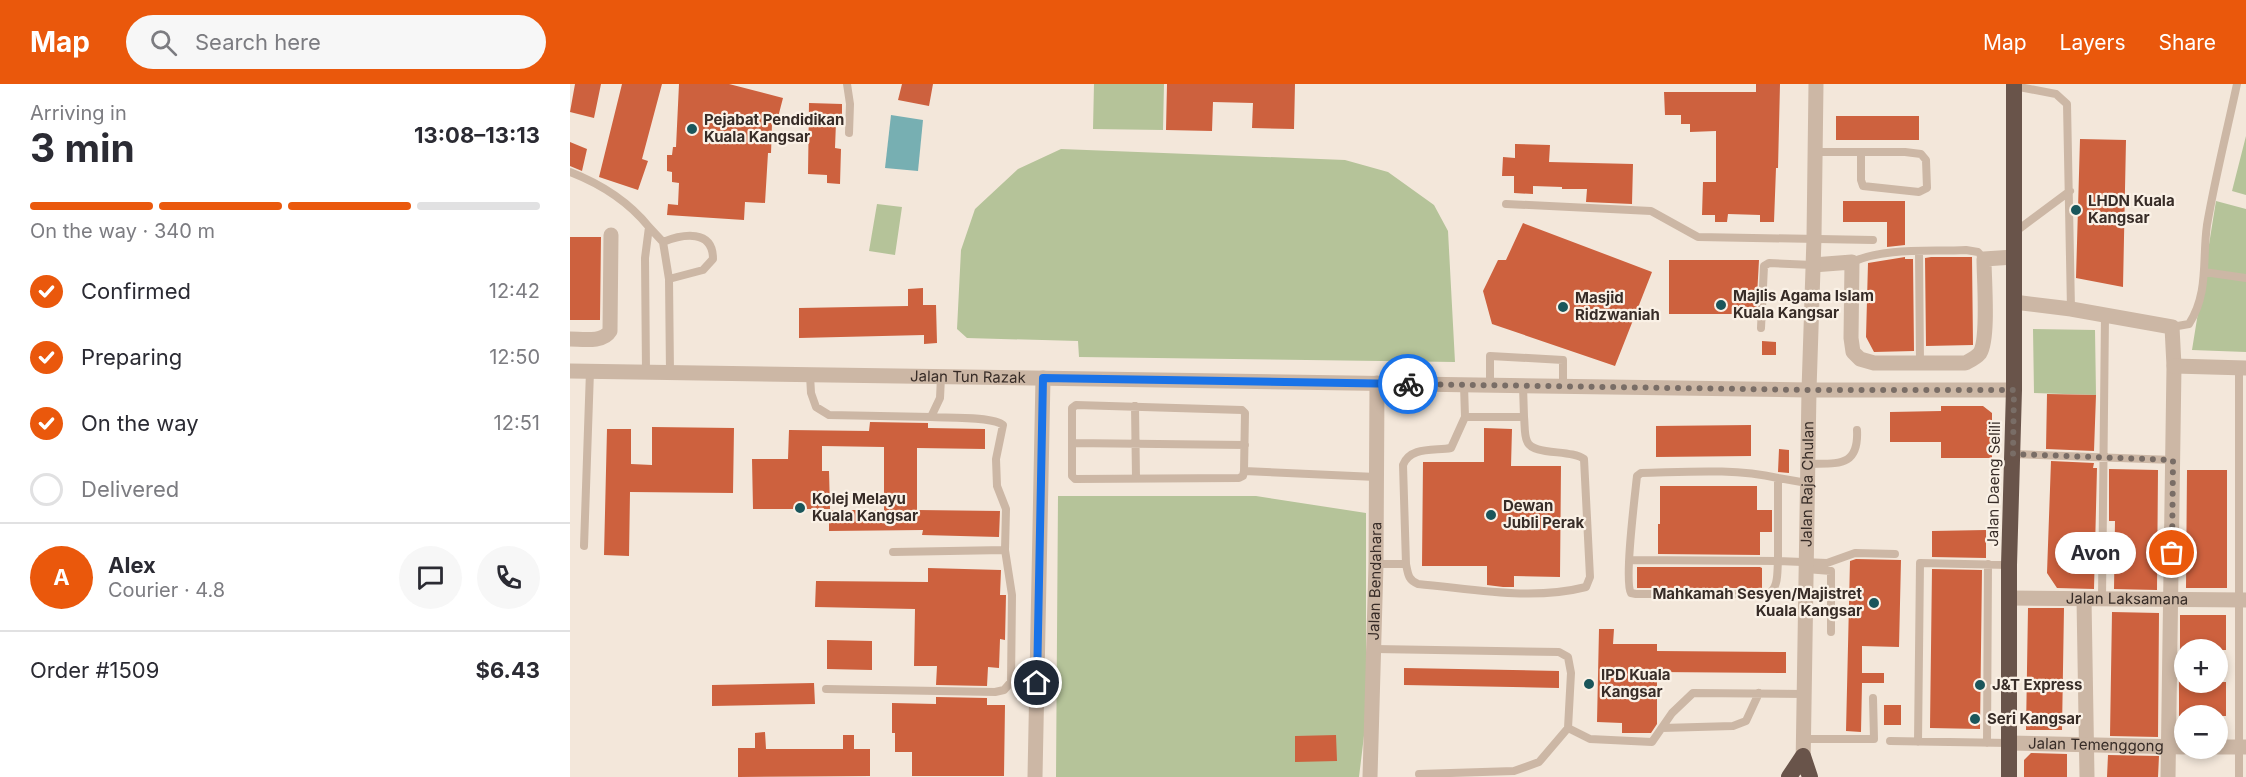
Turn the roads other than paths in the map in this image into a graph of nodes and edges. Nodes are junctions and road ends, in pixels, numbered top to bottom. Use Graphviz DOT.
graph roads {
  1 [pos="847,84"];
  2 [pos="1816,84"];
  3 [pos="2237,84"];
  4 [pos="2014,85"];
  5 [pos="849,133"];
  6 [pos="1815,152"];
  7 [pos="1862,153"];
  8 [pos="570,172"];
  9 [pos="2070,191"];
  10 [pos="1506,204"];
  11 [pos="649,227"];
  12 [pos="2014,232"];
  13 [pos="611,235"];
  14 [pos="1814,238"];
  15 [pos="1873,240"];
  16 [pos="663,242"];
  17 [pos="1918,252"];
  18 [pos="2014,257"];
  19 [pos="1984,259"];
  20 [pos="1852,262"];
  21 [pos="1813,265"];
  22 [pos="2204,272"];
  23 [pos="2246,278"];
  24 [pos="669,279"];
  25 [pos="2014,302"];
  26 [pos="2071,309"];
  27 [pos="2105,316"];
  28 [pos="2172,327"];
  29 [pos="1761,328"];
  30 [pos="570,339"];
  31 [pos="1920,363"];
  32 [pos="2174,366"];
  33 [pos="2242,368"];
  34 [pos="570,371"];
  35 [pos="590,371"];
  36 [pos="646,372"];
  37 [pos="670,373"];
  38 [pos="810,375"];
  39 [pos="941,377"];
  40 [pos="1043,378"];
  41 [pos="1377,383"];
  42 [pos="1464,385"];
  43 [pos="1490,385"];
  44 [pos="1523,386"];
  45 [pos="1563,386"];
  46 [pos="1809,390"];
  47 [pos="2014,390"];
  48 [pos="1135,406"];
  49 [pos="931,417"];
  50 [pos="1466,417"];
  51 [pos="1524,417"];
  52 [pos="1857,430"];
  53 [pos="1072,443"];
  54 [pos="1136,444"];
  55 [pos="1245,445"];
  56 [pos="2013,454"];
  57 [pos="2103,458"];
  58 [pos="2173,460"];
  59 [pos="1808,464"];
  60 [pos="1244,471"];
  61 [pos="1376,477"];
  62 [pos="1136,478"];
  63 [pos="1778,478"];
  64 [pos="1807,483"];
  65 [pos="584,546"];
  66 [pos="1005,550"];
  67 [pos="892,552"];
  68 [pos="1895,554"];
  69 [pos="1630,560"];
  70 [pos="1778,561"];
  71 [pos="1376,564"];
  72 [pos="1406,564"];
  73 [pos="1988,564"];
  74 [pos="2009,565"];
  75 [pos="1806,566"];
  76 [pos="2009,598"];
  77 [pos="2084,599"];
  78 [pos="2102,599"];
  79 [pos="2171,600"];
  80 [pos="2242,601"];
  81 [pos="1831,632"];
  82 [pos="1374,650"];
  83 [pos="826,689"];
  84 [pos="1759,693"];
  85 [pos="1804,694"];
  86 [pos="1873,698"];
  87 [pos="2175,705"];
  88 [pos="1568,728"];
  89 [pos="1662,728"];
  90 [pos="1890,741"];
  91 [pos="1918,742"];
  92 [pos="1987,743"];
  93 [pos="2009,743"];
  94 [pos="2087,745"];
  95 [pos="1803,747"];
  96 [pos="2174,747"];
  97 [pos="2242,747"];
  98 [pos="2174,754"];
  99 [pos="1419,774"];
  100 [pos="1035,777"];
  101 [pos="1370,777"];
  102 [pos="1789,777"];
  103 [pos="1803,777"];
  104 [pos="1810,777"];
  105 [pos="2009,777"];
  106 [pos="2087,777"];
  107 [pos="2168,777"];
  108 [pos="2239,777"];
  1 -- 5 [label="lane"];
  2 -- 6 [label="street, Jalan Raja Chulan"];
  3 -- 22 [label="lane"];
  4 -- 9 [label="lane"];
  4 -- 12 [label="highway, Jalan Daeng Selili"];
  6 -- 7 [label="lane"];
  6 -- 14 [label="street, Jalan Raja Chulan"];
  7 -- 7 [label="lane"];
  8 -- 11 [label="lane"];
  9 -- 12 [label="lane"];
  9 -- 26 [label="lane"];
  10 -- 14 [label="lane"];
  11 -- 16 [label="lane"];
  11 -- 36 [label="lane"];
  12 -- 18 [label="highway, Jalan Daeng Selili"];
  13 -- 30 [label="street"];
  14 -- 15 [label="lane"];
  14 -- 21 [label="street, Jalan Raja Chulan"];
  16 -- 24 [label="lane"];
  16 -- 24 [label="lane"];
  17 -- 19 [label="lane"];
  17 -- 20 [label="lane"];
  17 -- 31 [label="lane"];
  18 -- 19 [label="street"];
  18 -- 25 [label="highway, Jalan Daeng Selili"];
  19 -- 31 [label="street"];
  20 -- 21 [label="street"];
  20 -- 31 [label="street"];
  21 -- 29 [label="lane"];
  21 -- 46 [label="street, Jalan Raja Chulan"];
  22 -- 23 [label="lane"];
  22 -- 28 [label="lane"];
  24 -- 37 [label="lane"];
  25 -- 26 [label="street"];
  25 -- 47 [label="highway, Jalan Daeng Selili"];
  26 -- 27 [label="street"];
  27 -- 28 [label="street"];
  27 -- 57 [label="lane"];
  28 -- 32 [label="street"];
  32 -- 33 [label="street"];
  32 -- 58 [label="street"];
  33 -- 80 [label="lane"];
  34 -- 35 [label="street, Jalan Tun Razak"];
  35 -- 36 [label="street, Jalan Tun Razak"];
  35 -- 65 [label="lane"];
  36 -- 37 [label="street, Jalan Tun Razak"];
  37 -- 38 [label="street, Jalan Tun Razak"];
  38 -- 39 [label="street, Jalan Tun Razak"];
  38 -- 49 [label="lane"];
  39 -- 40 [label="street, Jalan Tun Razak"];
  39 -- 49 [label="lane"];
  40 -- 41 [label="street, Jalan Tun Razak"];
  40 -- 100 [label="street"];
  41 -- 42 [label="street, Jalan Tun Razak"];
  41 -- 61 [label="street, Jalan Bendahara"];
  42 -- 43 [label="street, Jalan Tun Razak"];
  42 -- 50 [label="lane"];
  43 -- 44 [label="street, Jalan Tun Razak"];
  43 -- 45 [label="lane"];
  44 -- 45 [label="street, Jalan Tun Razak"];
  44 -- 51 [label="lane"];
  45 -- 46 [label="street, Jalan Tun Razak"];
  46 -- 47 [label="street, Jalan Tun Razak"];
  46 -- 59 [label="street, Jalan Raja Chulan"];
  47 -- 56 [label="highway, Jalan Daeng Selili"];
  48 -- 53 [label="lane"];
  48 -- 54 [label="lane"];
  48 -- 55 [label="lane"];
  49 -- 66 [label="lane"];
  50 -- 51 [label="lane"];
  50 -- 72 [label="lane"];
  51 -- 72 [label="lane"];
  52 -- 59 [label="lane"];
  53 -- 54 [label="lane"];
  53 -- 62 [label="lane"];
  54 -- 55 [label="lane"];
  54 -- 62 [label="lane"];
  55 -- 60 [label="lane"];
  56 -- 57 [label="lane"];
  56 -- 74 [label="highway, Jalan Daeng Selili"];
  57 -- 58 [label="lane"];
  57 -- 78 [label="lane"];
  58 -- 79 [label="street"];
  59 -- 64 [label="street, Jalan Raja Chulan"];
  60 -- 61 [label="lane"];
  60 -- 62 [label="lane"];
  61 -- 71 [label="street, Jalan Bendahara"];
  63 -- 64 [label="lane"];
  63 -- 69 [label="lane"];
  63 -- 70 [label="lane"];
  64 -- 75 [label="street, Jalan Raja Chulan"];
  66 -- 67 [label="lane"];
  66 -- 83 [label="lane"];
  68 -- 75 [label="lane"];
  69 -- 70 [label="lane"];
  69 -- 70 [label="lane"];
  70 -- 75 [label="lane"];
  71 -- 72 [label="lane"];
  71 -- 82 [label="street, Jalan Bendahara"];
  73 -- 74 [label="lane"];
  73 -- 91 [label="lane"];
  73 -- 92 [label="lane"];
  74 -- 76 [label="highway, Jalan Daeng Selili"];
  75 -- 81 [label="lane"];
  75 -- 85 [label="street, Jalan Raja Chulan"];
  76 -- 77 [label="street, Jalan Laksamana"];
  76 -- 93 [label="highway, Jalan Daeng Selili"];
  77 -- 78 [label="street, Jalan Laksamana"];
  77 -- 94 [label="street"];
  78 -- 79 [label="street, Jalan Laksamana"];
  79 -- 80 [label="street, Jalan Laksamana"];
  79 -- 87 [label="street"];
  80 -- 97 [label="lane"];
  82 -- 88 [label="lane"];
  82 -- 101 [label="street, Jalan Bendahara"];
  84 -- 85 [label="lane"];
  84 -- 89 [label="lane"];
  84 -- 89 [label="lane"];
  85 -- 95 [label="street, Jalan Raja Chulan"];
  86 -- 95 [label="lane"];
  88 -- 89 [label="lane"];
  88 -- 99 [label="lane"];
  90 -- 91 [label="lane"];
  91 -- 92 [label="lane"];
  92 -- 93 [label="lane"];
  93 -- 94 [label="street, Jalan Temenggong"];
  93 -- 105 [label="highway, Jalan Daeng Selili"];
  94 -- 96 [label="street, Jalan Temenggong"];
  94 -- 106 [label="street"];
  95 -- 102 [label="highway"];
  95 -- 103 [label="street, Jalan Raja Chulan"];
  95 -- 104 [label="highway"];
  97 -- 108 [label="lane"];
  98 -- 107 [label="street"];
}
